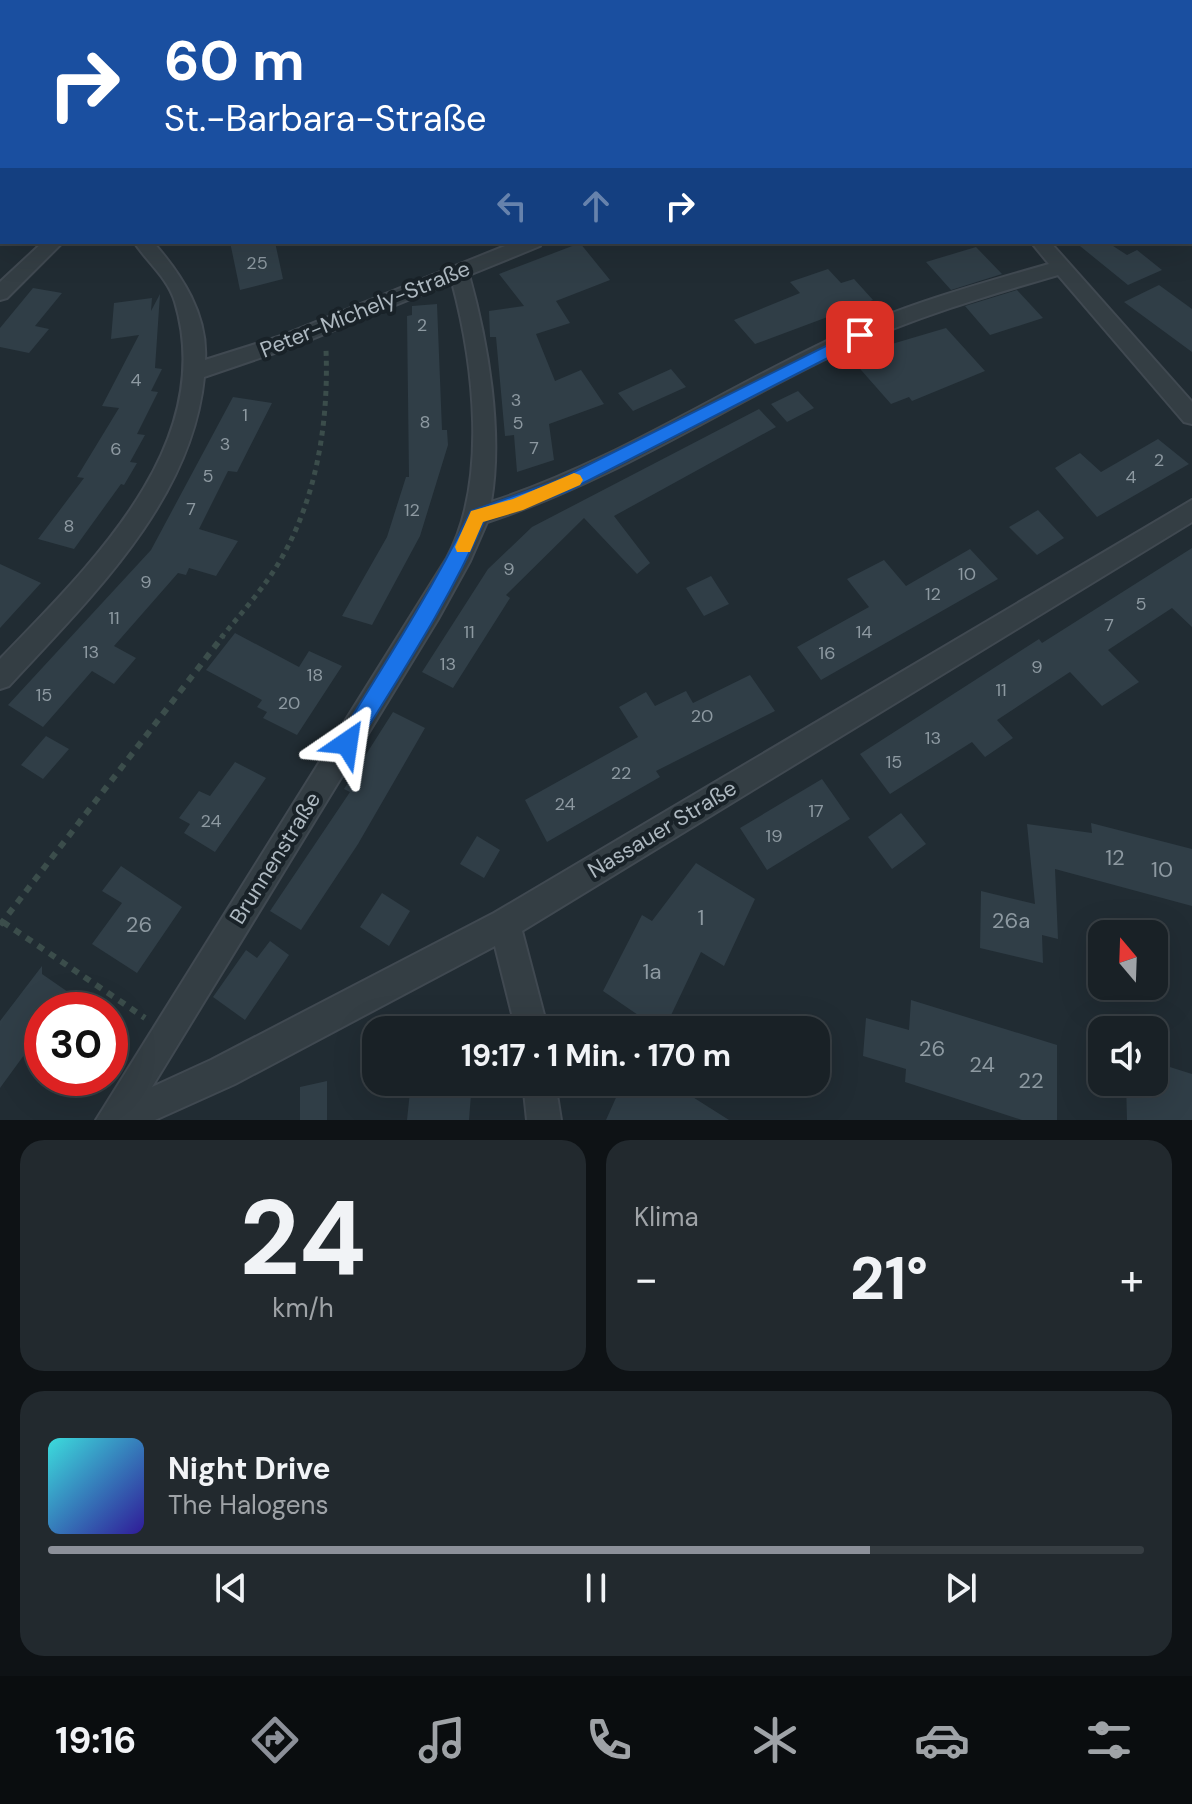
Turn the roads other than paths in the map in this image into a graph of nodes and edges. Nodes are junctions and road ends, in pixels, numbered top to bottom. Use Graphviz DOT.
graph roads {
  1 [pos="52,244"];
  2 [pos="145,244"];
  3 [pos="528,244"];
  4 [pos="1042,244"];
  5 [pos="1062,267"];
  6 [pos="459,272"];
  7 [pos="0,293"];
  8 [pos="194,372"];
  9 [pos="1192,416"];
  10 [pos="1192,510"];
  11 [pos="477,516"];
  12 [pos="0,677"];
  13 [pos="505,924"];
  14 [pos="528,1016"];
  15 [pos="541,1096"];
  16 [pos="115,1120"];
  17 [pos="544,1120"];
  1 -- 7 [label="street"];
  2 -- 8 [label="street"];
  3 -- 6 [label="street, Peter-Michely-Straße"];
  4 -- 5 [label="street"];
  5 -- 9 [label="street"];
  5 -- 11 [label="street"];
  6 -- 8 [label="street, Peter-Michely-Straße"];
  6 -- 11 [label="street, Brunnenstraße"];
  8 -- 12 [label="street"];
  10 -- 13 [label="street, Nassauer Straße"];
  11 -- 16 [label="street, Brunnenstraße"];
  13 -- 14 [label="street"];
  13 -- 16 [label="street, Nassauer Straße"];
  15 -- 17 [label="street"];
}
